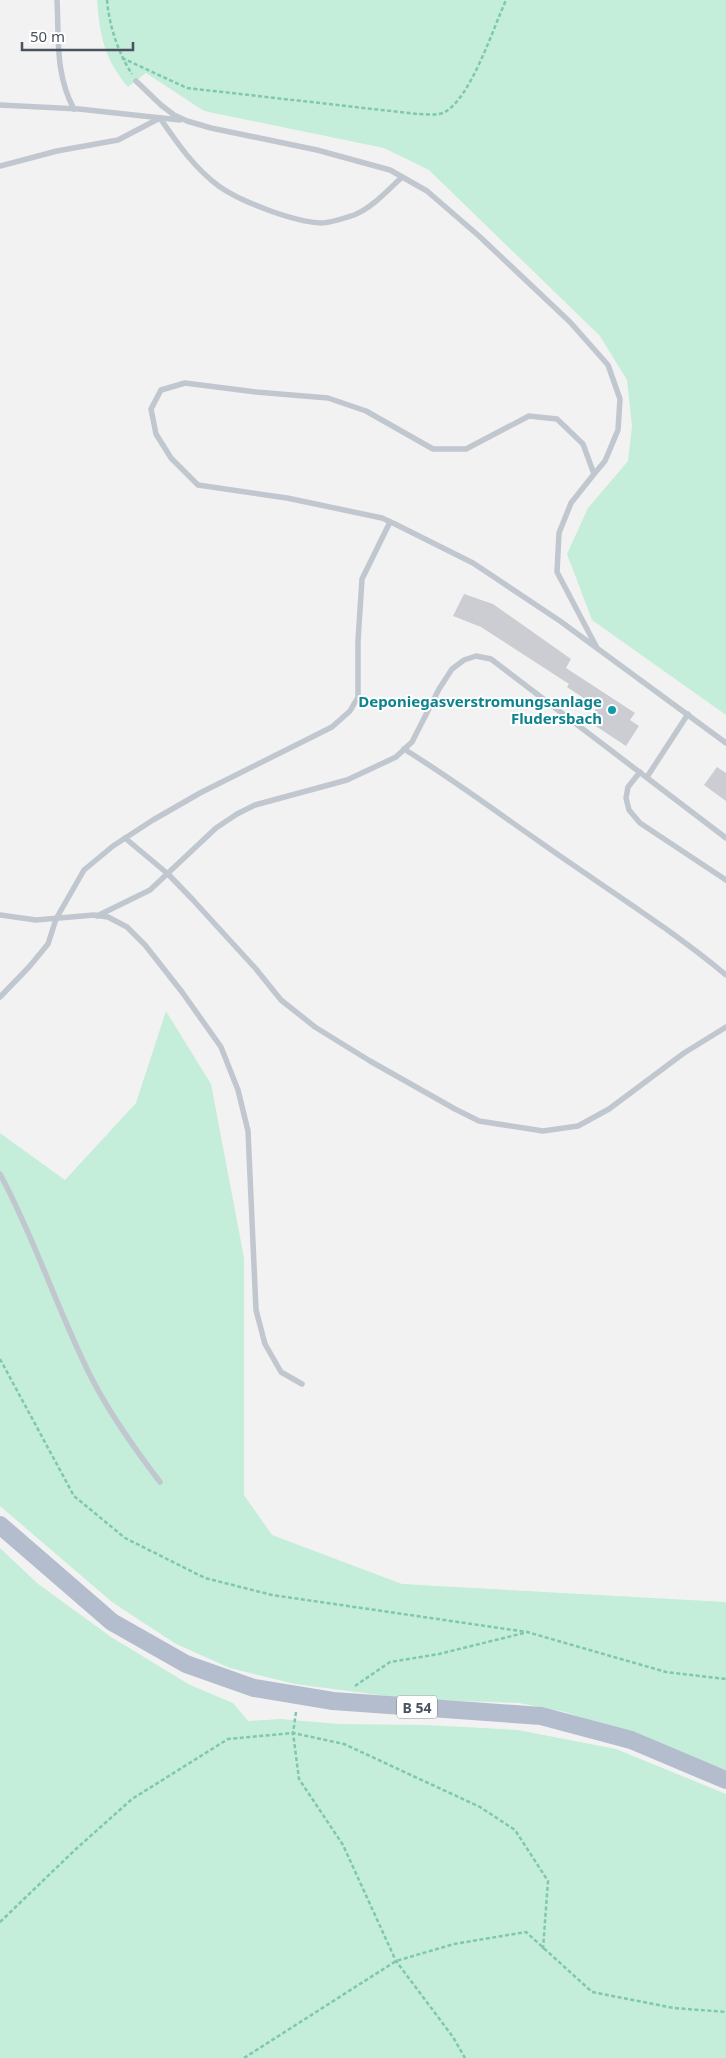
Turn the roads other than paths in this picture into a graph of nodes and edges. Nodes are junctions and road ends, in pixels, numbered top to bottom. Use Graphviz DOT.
graph roads {
  1 [pos="57,0"];
  2 [pos="136,81"];
  3 [pos="0,105"];
  4 [pos="74,108"];
  5 [pos="160,118"];
  6 [pos="187,121"];
  7 [pos="0,166"];
  8 [pos="402,177"];
  9 [pos="594,474"];
  10 [pos="390,522"];
  11 [pos="597,648"];
  12 [pos="688,714"];
  13 [pos="726,743"];
  14 [pos="404,749"];
  15 [pos="640,772"];
  16 [pos="647,777"];
  17 [pos="126,838"];
  18 [pos="726,838"];
  19 [pos="168,874"];
  20 [pos="726,880"];
  21 [pos="0,915"];
  22 [pos="97,916"];
  23 [pos="56,919"];
  24 [pos="726,975"];
  25 [pos="0,997"];
  26 [pos="726,1027"];
  27 [pos="0,1174"];
  28 [pos="302,1384"];
  29 [pos="160,1482"];
  30 [pos="0,1526"];
  31 [pos="726,1780"];
  1 -- 4 [label="lane"];
  2 -- 6 [label="lane"];
  3 -- 4 [label="lane"];
  4 -- 5 [label="lane"];
  5 -- 6 [label="lane"];
  5 -- 7 [label="lane"];
  5 -- 8 [label="lane"];
  6 -- 8 [label="lane"];
  8 -- 9 [label="lane"];
  9 -- 10 [label="lane"];
  9 -- 11 [label="lane"];
  10 -- 11 [label="lane"];
  10 -- 17 [label="lane"];
  11 -- 12 [label="lane"];
  12 -- 13 [label="lane"];
  12 -- 16 [label="lane"];
  14 -- 15 [label="lane"];
  14 -- 19 [label="lane"];
  14 -- 24 [label="lane"];
  15 -- 16 [label="lane"];
  15 -- 20 [label="lane"];
  16 -- 18 [label="lane"];
  17 -- 19 [label="lane"];
  17 -- 23 [label="lane"];
  19 -- 22 [label="lane"];
  19 -- 26 [label="lane"];
  21 -- 23 [label="lane"];
  22 -- 23 [label="lane"];
  22 -- 28 [label="lane"];
  23 -- 25 [label="lane"];
  27 -- 29 [label="lane"];
  30 -- 31 [label="main road, B 54"];
}
